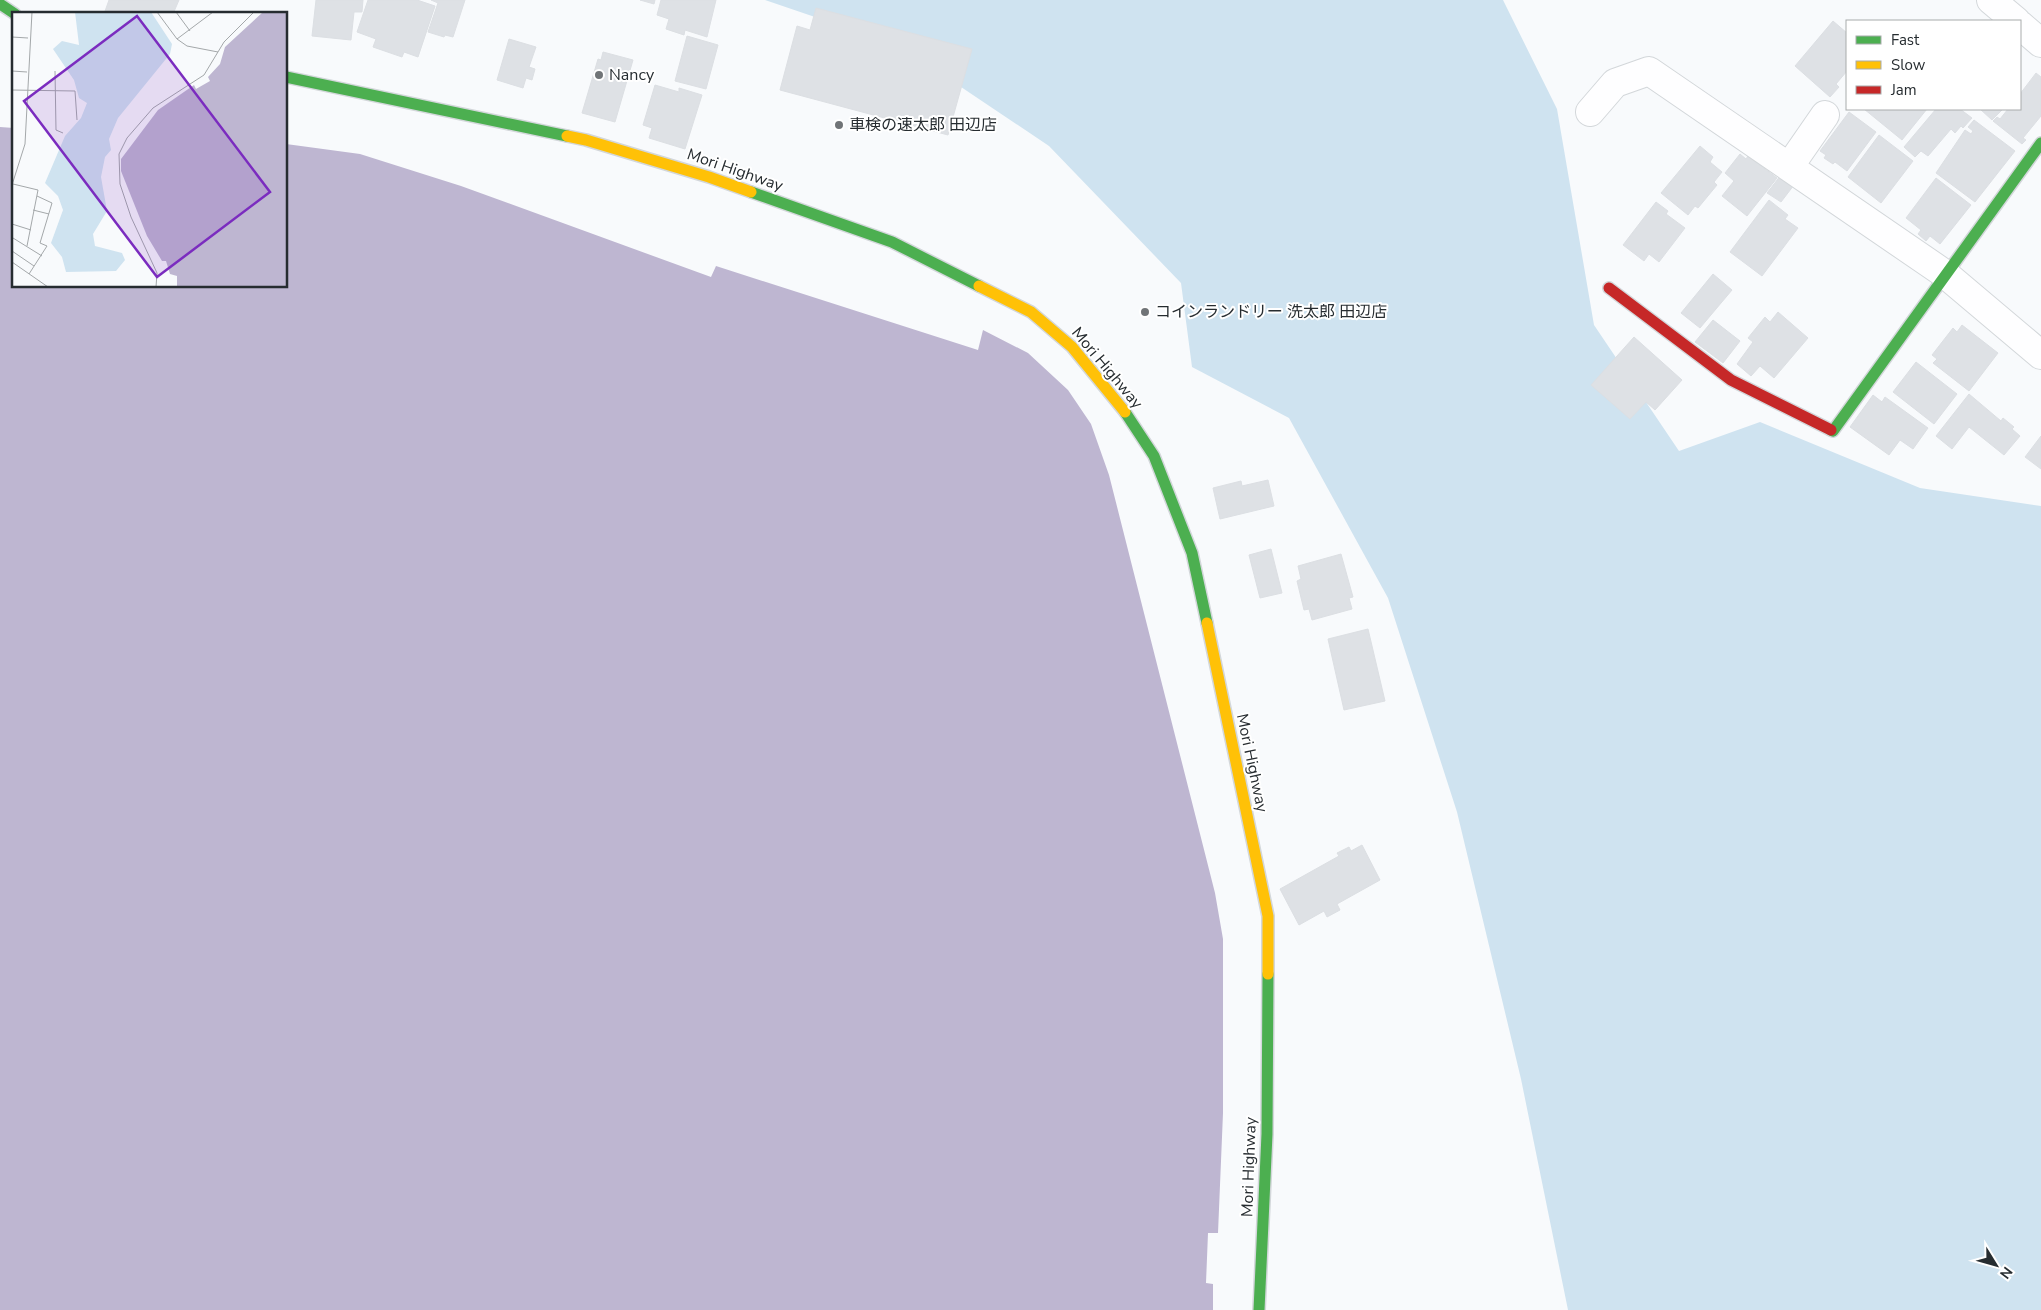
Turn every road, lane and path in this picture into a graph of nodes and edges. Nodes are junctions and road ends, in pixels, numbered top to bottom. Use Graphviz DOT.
graph roads {
  1 [pos="1991,0"];
  2 [pos="0,4"];
  3 [pos="12,12"];
  4 [pos="2015,20"];
  5 [pos="2021,26"];
  6 [pos="2041,43"];
  7 [pos="288,77"];
  8 [pos="1590,112"];
  9 [pos="1825,115"];
  10 [pos="2041,142"];
  11 [pos="1789,167"];
  12 [pos="1945,274"];
  13 [pos="1608,288"];
  14 [pos="2041,355"];
  15 [pos="1259,1310"];
  1 -- 4 [label="street"];
  2 -- 3 [label="main road"];
  5 -- 6 [label="street"];
  7 -- 15 [label="main road, Mori Highway"];
  8 -- 11 [label="street"];
  9 -- 11 [label="street"];
  10 -- 12 [label="main road"];
  11 -- 12 [label="street"];
  12 -- 13 [label="main road"];
  12 -- 14 [label="street"];
}
